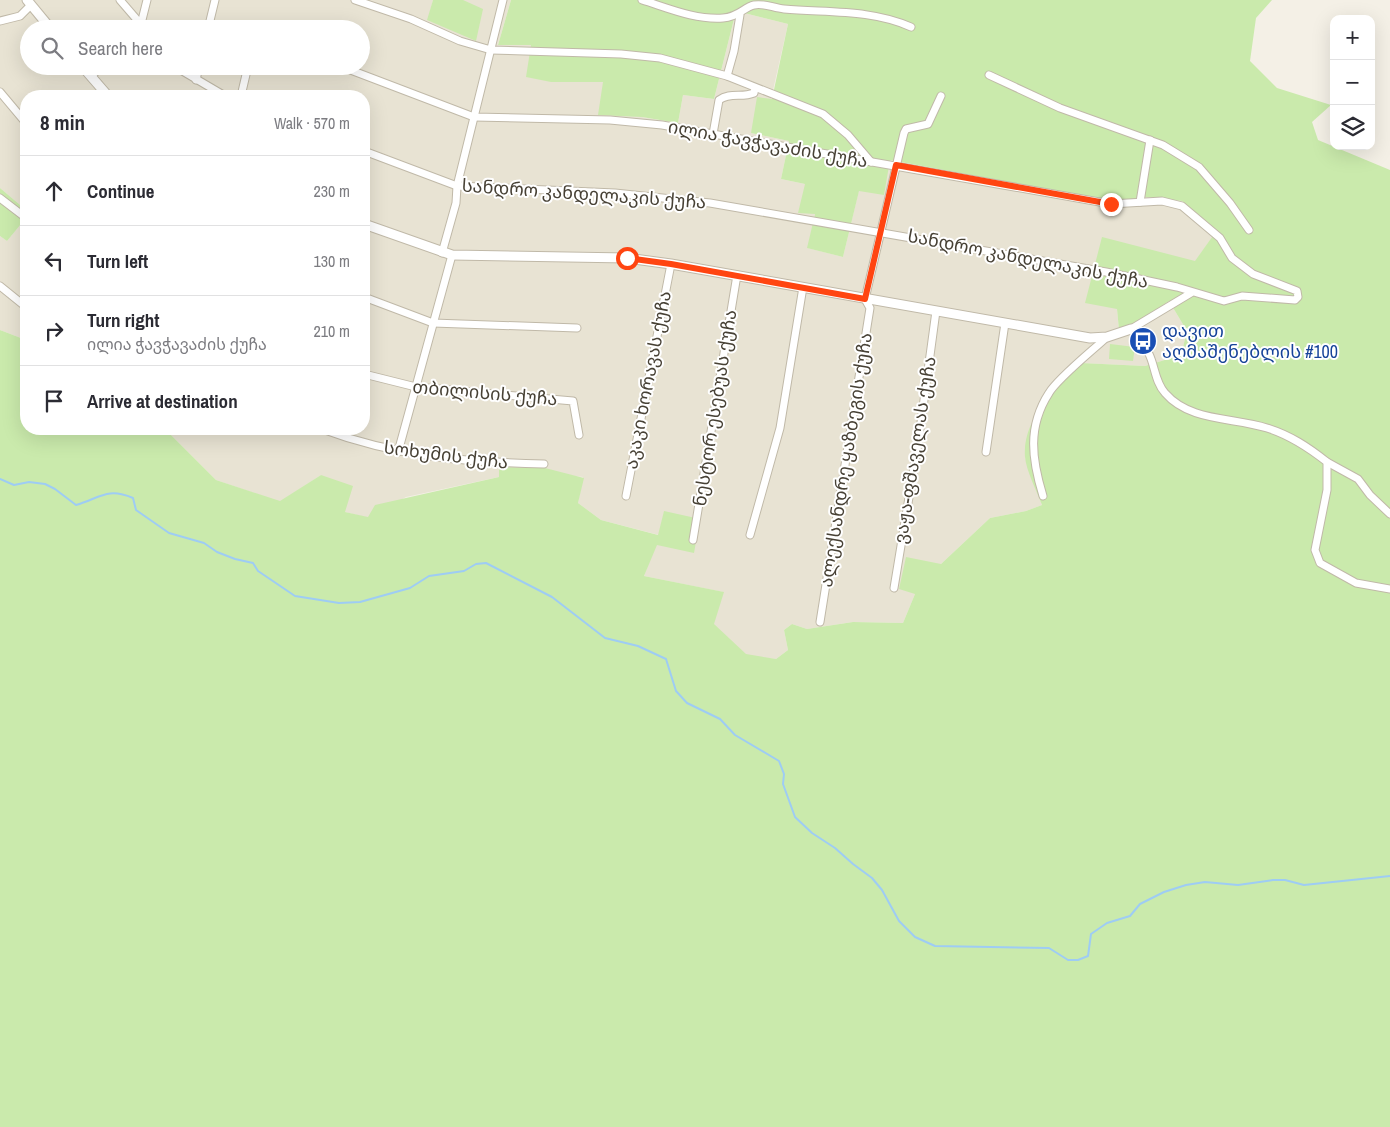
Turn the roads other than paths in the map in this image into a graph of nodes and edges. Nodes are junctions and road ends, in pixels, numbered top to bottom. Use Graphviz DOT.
graph roads {
  1 [pos="120,0"];
  2 [pos="147,0"];
  3 [pos="215,0"];
  4 [pos="355,0"];
  5 [pos="503,0"];
  6 [pos="642,0"];
  7 [pos="29,3"];
  8 [pos="740,15"];
  9 [pos="43,20"];
  10 [pos="136,20"];
  11 [pos="143,20"];
  12 [pos="210,20"];
  13 [pos="0,22"];
  14 [pos="911,27"];
  15 [pos="491,50"];
  16 [pos="188,75"];
  17 [pos="197,75"];
  18 [pos="246,75"];
  19 [pos="364,75"];
  20 [pos="990,75"];
  21 [pos="727,76"];
  22 [pos="91,77"];
  23 [pos="196,80"];
  24 [pos="755,88"];
  25 [pos="103,90"];
  26 [pos="214,90"];
  27 [pos="242,90"];
  28 [pos="0,92"];
  29 [pos="941,96"];
  30 [pos="20,116"];
  31 [pos="474,117"];
  32 [pos="713,134"];
  33 [pos="1150,140"];
  34 [pos="370,153"];
  35 [pos="871,162"];
  36 [pos="896,165"];
  37 [pos="457,186"];
  38 [pos="0,198"];
  39 [pos="1140,202"];
  40 [pos="20,213"];
  41 [pos="370,226"];
  42 [pos="1249,230"];
  43 [pos="881,231"];
  44 [pos="1220,238"];
  45 [pos="442,253"];
  46 [pos="452,255"];
  47 [pos="671,264"];
  48 [pos="737,275"];
  49 [pos="0,286"];
  50 [pos="803,287"];
  51 [pos="1191,293"];
  52 [pos="370,299"];
  53 [pos="865,299"];
  54 [pos="20,302"];
  55 [pos="936,311"];
  56 [pos="433,323"];
  57 [pos="1005,323"];
  58 [pos="577,328"];
  59 [pos="1131,329"];
  60 [pos="1107,337"];
  61 [pos="370,376"];
  62 [pos="416,387"];
  63 [pos="339,435"];
  64 [pos="579,435"];
  65 [pos="398,452"];
  66 [pos="986,452"];
  67 [pos="1326,462"];
  68 [pos="544,464"];
  69 [pos="626,496"];
  70 [pos="1043,496"];
  71 [pos="1390,514"];
  72 [pos="750,535"];
  73 [pos="693,540"];
  74 [pos="894,588"];
  75 [pos="1390,589"];
  76 [pos="820,622"];
  1 -- 10 [label="street"];
  2 -- 11 [label="street"];
  3 -- 12 [label="street"];
  4 -- 15 [label="street"];
  5 -- 15 [label="street"];
  6 -- 8 [label="street"];
  7 -- 9 [label="street"];
  7 -- 13 [label="street"];
  8 -- 14 [label="street"];
  8 -- 21 [label="street"];
  15 -- 21 [label="street"];
  15 -- 31 [label="street"];
  16 -- 23 [label="street"];
  17 -- 23 [label="street"];
  18 -- 27 [label="street"];
  19 -- 31 [label="street, ილია ჭავჭავაძის ქუჩა"];
  20 -- 33 [label="street"];
  21 -- 24 [label="street"];
  22 -- 25 [label="street"];
  23 -- 26 [label="street"];
  24 -- 32 [label="street"];
  24 -- 35 [label="street"];
  28 -- 30 [label="street"];
  29 -- 36 [label="street, ალექსანდრე ყაზბეგის ქუჩა"];
  31 -- 32 [label="street, ილია ჭავჭავაძის ქუჩა"];
  31 -- 37 [label="street"];
  32 -- 35 [label="street, ილია ჭავჭავაძის ქუჩა"];
  33 -- 39 [label="street"];
  33 -- 42 [label="street"];
  34 -- 37 [label="street, სანდრო კანდელაკის ქუჩა"];
  35 -- 36 [label="street, ილია ჭავჭავაძის ქუჩა"];
  36 -- 39 [label="street, ილია ჭავჭავაძის ქუჩა"];
  36 -- 43 [label="street, ალექსანდრე ყაზბეგის ქუჩა"];
  37 -- 43 [label="street, სანდრო კანდელაკის ქუჩა"];
  37 -- 45 [label="street"];
  38 -- 40 [label="street"];
  39 -- 44 [label="street, ილია ჭავჭავაძის ქუჩა"];
  41 -- 45 [label="street"];
  43 -- 51 [label="street, სანდრო კანდელაკის ქუჩა"];
  43 -- 53 [label="street, ალექსანდრე ყაზბეგის ქუჩა"];
  44 -- 51 [label="street, სანდრო კანდელაკის ქუჩა"];
  45 -- 46 [label="street"];
  46 -- 47 [label="street"];
  46 -- 56 [label="street"];
  47 -- 48 [label="street"];
  47 -- 69 [label="street, აკაკი ხორავას ქუჩა"];
  48 -- 50 [label="street"];
  48 -- 73 [label="street, ნესტორ ესებუას ქუჩა"];
  49 -- 54 [label="street"];
  50 -- 53 [label="street"];
  50 -- 72 [label="street"];
  51 -- 59 [label="street"];
  52 -- 56 [label="street"];
  53 -- 55 [label="street"];
  53 -- 76 [label="street, ალექსანდრე ყაზბეგის ქუჩა"];
  55 -- 57 [label="street"];
  55 -- 74 [label="street, ვაჟა-ფშაველას ქუჩა"];
  56 -- 58 [label="street"];
  56 -- 62 [label="street"];
  57 -- 60 [label="street"];
  57 -- 66 [label="street"];
  59 -- 60 [label="street"];
  59 -- 67 [label="street"];
  60 -- 70 [label="street"];
  61 -- 62 [label="street, თბილისის ქუჩა"];
  62 -- 64 [label="street, თბილისის ქუჩა"];
  62 -- 65 [label="street"];
  63 -- 65 [label="street, სოხუმის ქუჩა"];
  65 -- 68 [label="street, სოხუმის ქუჩა"];
  67 -- 71 [label="street"];
  67 -- 75 [label="street"];
}
